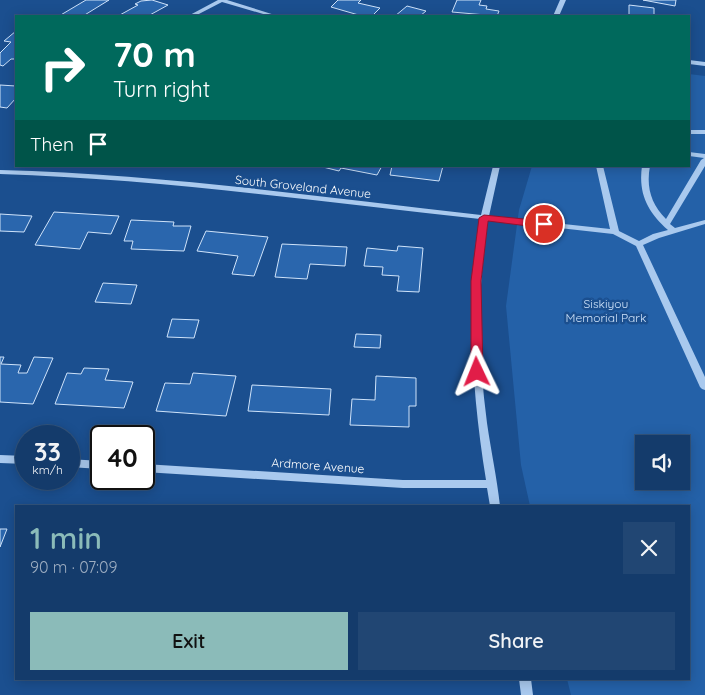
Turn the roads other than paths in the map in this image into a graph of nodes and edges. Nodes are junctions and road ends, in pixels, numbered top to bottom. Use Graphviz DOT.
graph roads {
  1 [pos="222,0"];
  2 [pos="563,0"];
  3 [pos="192,15"];
  4 [pos="272,15"];
  5 [pos="556,15"];
  6 [pos="690,62"];
  7 [pos="705,64"];
  8 [pos="690,132"];
  9 [pos="705,132"];
  10 [pos="690,154"];
  11 [pos="705,158"];
  12 [pos="497,167"];
  13 [pos="599,167"];
  14 [pos="646,167"];
  15 [pos="29,169"];
  16 [pos="0,172"];
  17 [pos="484,218"];
  18 [pos="705,222"];
  19 [pos="666,225"];
  20 [pos="674,231"];
  21 [pos="615,232"];
  22 [pos="639,244"];
  23 [pos="705,387"];
  24 [pos="0,458"];
  25 [pos="15,459"];
  26 [pos="155,469"];
  27 [pos="491,484"];
  28 [pos="495,505"];
  29 [pos="525,680"];
  30 [pos="527,695"];
  1 -- 3 [label="street"];
  1 -- 4 [label="street"];
  2 -- 5 [label="street"];
  6 -- 7 [label="street"];
  8 -- 9 [label="street"];
  10 -- 11 [label="street"];
  11 -- 19 [label="street"];
  12 -- 17 [label="street"];
  13 -- 21 [label="street"];
  14 -- 19 [label="street"];
  15 -- 16 [label="street, South Groveland Avenue"];
  15 -- 17 [label="street, South Groveland Avenue"];
  17 -- 21 [label="street, South Groveland Avenue"];
  17 -- 27 [label="street"];
  18 -- 20 [label="street"];
  19 -- 20 [label="street"];
  20 -- 22 [label="street"];
  21 -- 22 [label="street"];
  22 -- 23 [label="street"];
  24 -- 25 [label="street"];
  26 -- 27 [label="street, Ardmore Avenue"];
  27 -- 28 [label="street"];
  29 -- 30 [label="street"];
}
